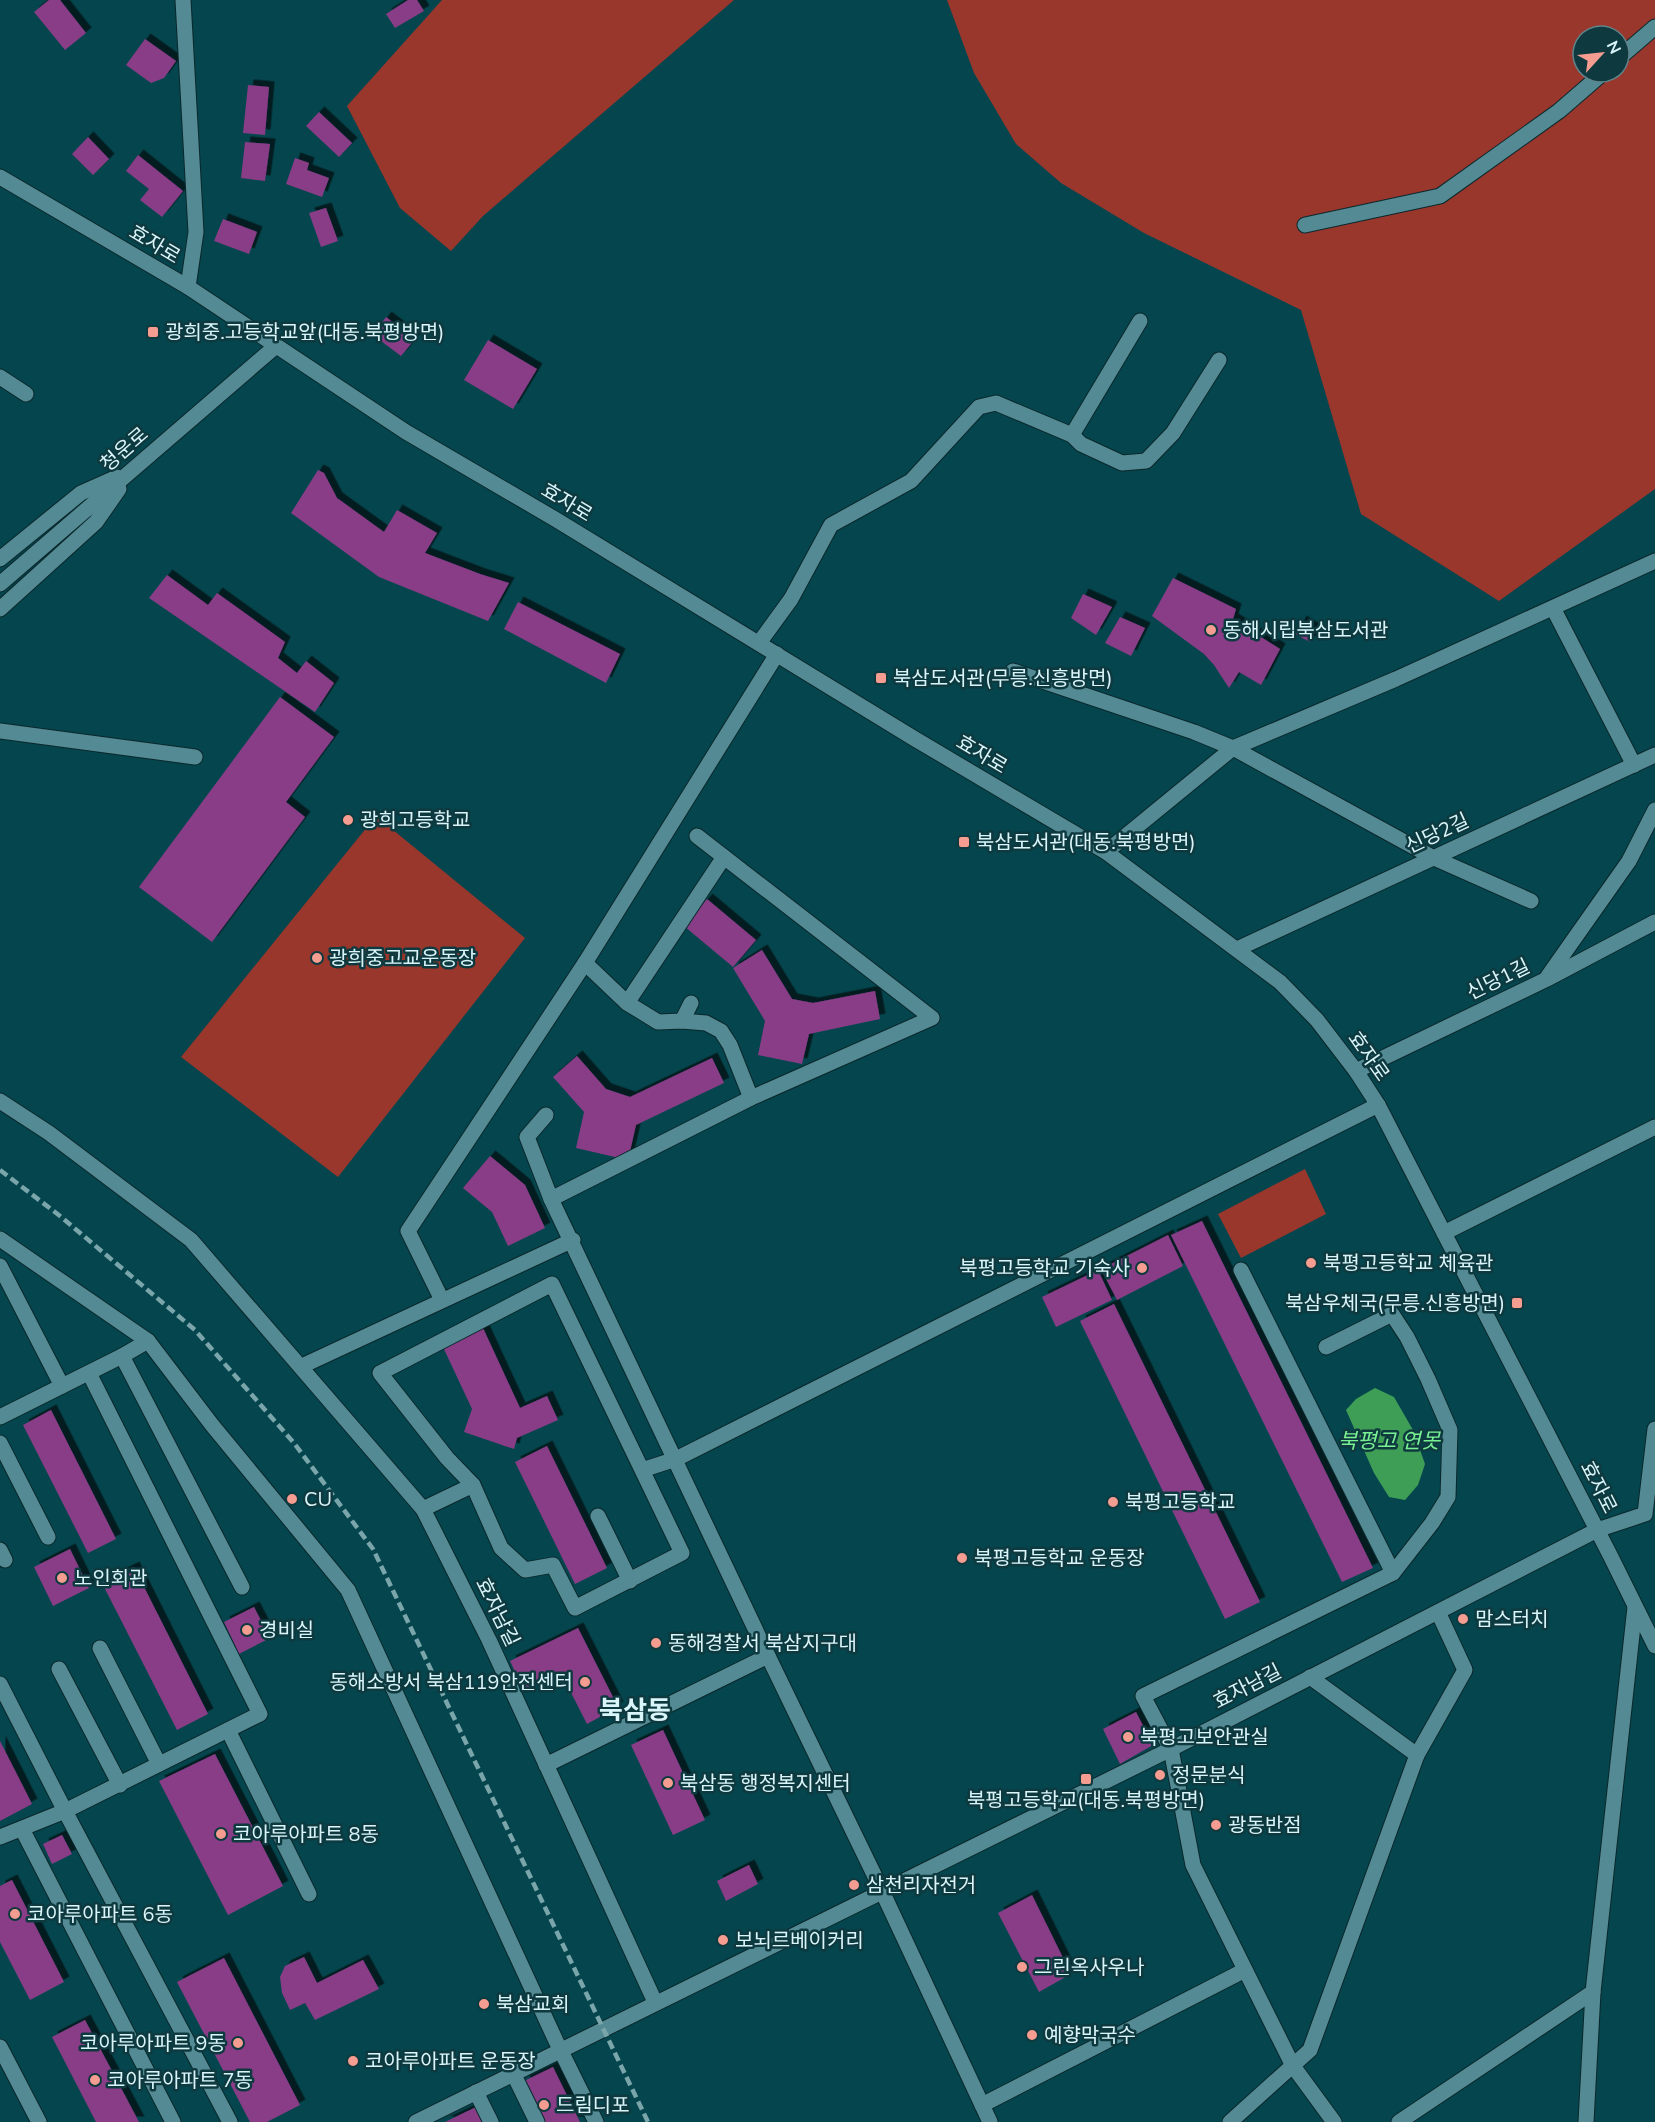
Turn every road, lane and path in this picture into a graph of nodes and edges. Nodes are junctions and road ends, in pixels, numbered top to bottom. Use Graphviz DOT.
graph roads {
  1 [pos="183,0"];
  2 [pos="1655,27"];
  3 [pos="1631,48"];
  4 [pos="1590,84"];
  5 [pos="0,177"];
  6 [pos="1305,225"];
  7 [pos="188,287"];
  8 [pos="1140,321"];
  9 [pos="276,346"];
  10 [pos="1219,360"];
  11 [pos="0,377"];
  12 [pos="26,394"];
  13 [pos="1072,435"];
  14 [pos="131,471"];
  15 [pos="0,560"];
  16 [pos="1655,561"];
  17 [pos="0,584"];
  18 [pos="1553,608"];
  19 [pos="0,609"];
  20 [pos="759,644"];
  21 [pos="777,654"];
  22 [pos="1013,671"];
  23 [pos="0,731"];
  24 [pos="1233,748"];
  25 [pos="1655,755"];
  26 [pos="195,757"];
  27 [pos="1634,765"];
  28 [pos="1655,810"];
  29 [pos="697,836"];
  30 [pos="1106,852"];
  31 [pos="724,857"];
  32 [pos="1434,858"];
  33 [pos="1531,901"];
  34 [pos="1655,922"];
  35 [pos="1237,949"];
  36 [pos="585,963"];
  37 [pos="1546,979"];
  38 [pos="627,1003"];
  39 [pos="691,1003"];
  40 [pos="681,1021"];
  41 [pos="1356,1071"];
  42 [pos="751,1098"];
  43 [pos="0,1101"];
  44 [pos="1378,1105"];
  45 [pos="546,1115"];
  46 [pos="1655,1127"];
  47 [pos="551,1199"];
  48 [pos="1444,1233"];
  49 [pos="0,1239"];
  50 [pos="573,1240"];
  51 [pos="0,1266"];
  52 [pos="1241,1270"];
  53 [pos="442,1300"];
  54 [pos="148,1341"];
  55 [pos="1326,1347"];
  56 [pos="122,1356"];
  57 [pos="302,1366"];
  58 [pos="89,1373"];
  59 [pos="62,1386"];
  60 [pos="0,1417"];
  61 [pos="1655,1429"];
  62 [pos="0,1443"];
  63 [pos="676,1459"];
  64 [pos="642,1470"];
  65 [pos="473,1485"];
  66 [pos="423,1509"];
  67 [pos="598,1516"];
  68 [pos="1597,1530"];
  69 [pos="48,1537"];
  70 [pos="1393,1574"];
  71 [pos="630,1581"];
  72 [pos="242,1587"];
  73 [pos="1635,1607"];
  74 [pos="1438,1612"];
  75 [pos="1655,1646"];
  76 [pos="100,1648"];
  77 [pos="768,1656"];
  78 [pos="59,1669"];
  79 [pos="1310,1677"];
  80 [pos="0,1684"];
  81 [pos="228,1730"];
  82 [pos="1171,1749"];
  83 [pos="1417,1755"];
  84 [pos="159,1764"];
  85 [pos="546,1765"];
  86 [pos="120,1785"];
  87 [pos="64,1811"];
  88 [pos="22,1829"];
  89 [pos="0,1838"];
  90 [pos="882,1891"];
  91 [pos="309,1894"];
  92 [pos="1245,1970"];
  93 [pos="1593,1992"];
  94 [pos="655,2002"];
  95 [pos="0,2047"];
  96 [pos="560,2050"];
  97 [pos="1293,2066"];
  98 [pos="513,2073"];
  99 [pos="476,2092"];
  100 [pos="982,2105"];
  101 [pos="39,2122"];
  102 [pos="173,2122"];
  103 [pos="230,2122"];
  104 [pos="416,2122"];
  105 [pos="491,2122"];
  106 [pos="537,2122"];
  107 [pos="596,2122"];
  108 [pos="990,2122"];
  109 [pos="1230,2122"];
  110 [pos="1334,2122"];
  111 [pos="1399,2122"];
  112 [pos="1586,2122"];
  1 -- 7 [label="street"];
  2 -- 3 [label="street"];
  4 -- 6 [label="street"];
  5 -- 7 [label="street, 효자로"];
  7 -- 9 [label="street, 효자로"];
  8 -- 13 [label="street"];
  9 -- 14 [label="street, 청운로"];
  9 -- 20 [label="street, 효자로"];
  10 -- 13 [label="street"];
  11 -- 12 [label="street"];
  13 -- 20 [label="street"];
  14 -- 15 [label="street"];
  14 -- 17 [label="street, 청운로"];
  14 -- 19 [label="street"];
  16 -- 18 [label="street"];
  18 -- 24 [label="street"];
  18 -- 27 [label="street"];
  20 -- 21 [label="street, 효자로"];
  21 -- 30 [label="street, 효자로"];
  21 -- 36 [label="street"];
  22 -- 24 [label="street"];
  23 -- 26 [label="street"];
  24 -- 30 [label="street"];
  24 -- 32 [label="street"];
  25 -- 27 [label="street, 신당2길"];
  27 -- 32 [label="street, 신당2길"];
  28 -- 37 [label="street"];
  29 -- 31 [label="street"];
  30 -- 35 [label="street, 효자로"];
  31 -- 38 [label="street"];
  31 -- 42 [label="street"];
  32 -- 33 [label="street"];
  32 -- 35 [label="street, 신당2길"];
  34 -- 37 [label="street, 신당1길"];
  35 -- 41 [label="street, 효자로"];
  36 -- 38 [label="street"];
  36 -- 53 [label="street"];
  37 -- 41 [label="street, 신당1길"];
  38 -- 40 [label="street"];
  39 -- 40 [label="street"];
  40 -- 42 [label="street"];
  41 -- 44 [label="street, 효자로"];
  42 -- 47 [label="street"];
  43 -- 57 [label="street, 효자남길"];
  44 -- 48 [label="street, 효자로"];
  44 -- 63 [label="street"];
  45 -- 47 [label="street"];
  46 -- 48 [label="street"];
  47 -- 50 [label="street"];
  48 -- 68 [label="street, 효자로"];
  49 -- 54 [label="street"];
  50 -- 53 [label="street"];
  50 -- 63 [label="street"];
  51 -- 59 [label="street"];
  52 -- 70 [label="street"];
  53 -- 57 [label="street"];
  54 -- 56 [label="street"];
  54 -- 96 [label="street"];
  55 -- 70 [label="street"];
  56 -- 58 [label="street"];
  56 -- 72 [label="street"];
  57 -- 66 [label="street, 효자남길"];
  58 -- 59 [label="street"];
  58 -- 81 [label="street"];
  59 -- 60 [label="street"];
  61 -- 68 [label="street, 효자남길"];
  62 -- 69 [label="street"];
  63 -- 64 [label="street"];
  63 -- 77 [label="street"];
  64 -- 65 [label="street"];
  64 -- 71 [label="street"];
  65 -- 66 [label="street"];
  65 -- 71 [label="street"];
  66 -- 85 [label="street, 효자남길"];
  67 -- 71 [label="street"];
  68 -- 73 [label="street, 효자로"];
  68 -- 74 [label="street, 효자남길"];
  70 -- 82 [label="street"];
  73 -- 75 [label="street, 효자로"];
  73 -- 93 [label="street"];
  74 -- 79 [label="street, 효자남길"];
  74 -- 83 [label="street"];
  76 -- 84 [label="street"];
  77 -- 85 [label="street"];
  77 -- 90 [label="street"];
  78 -- 86 [label="street"];
  79 -- 82 [label="street, 효자남길"];
  79 -- 83 [label="street"];
  80 -- 87 [label="street"];
  81 -- 84 [label="street"];
  81 -- 91 [label="street"];
  82 -- 90 [label="street, 효자남길"];
  82 -- 92 [label="street"];
  83 -- 97 [label="street"];
  84 -- 86 [label="street"];
  85 -- 94 [label="street, 효자남길"];
  86 -- 87 [label="street"];
  87 -- 88 [label="street"];
  87 -- 103 [label="street"];
  88 -- 89 [label="street"];
  88 -- 102 [label="street"];
  90 -- 94 [label="street, 효자남길"];
  90 -- 100 [label="street"];
  92 -- 97 [label="street"];
  92 -- 100 [label="street"];
  93 -- 111 [label="street"];
  93 -- 112 [label="street"];
  94 -- 96 [label="street, 효자남길"];
  95 -- 101 [label="street"];
  96 -- 98 [label="street, 효자남길"];
  96 -- 107 [label="street"];
  97 -- 109 [label="street"];
  97 -- 110 [label="street"];
  98 -- 99 [label="street, 효자남길"];
  98 -- 106 [label="street"];
  99 -- 104 [label="street, 효자남길"];
  99 -- 105 [label="street"];
  100 -- 108 [label="street"];
}
